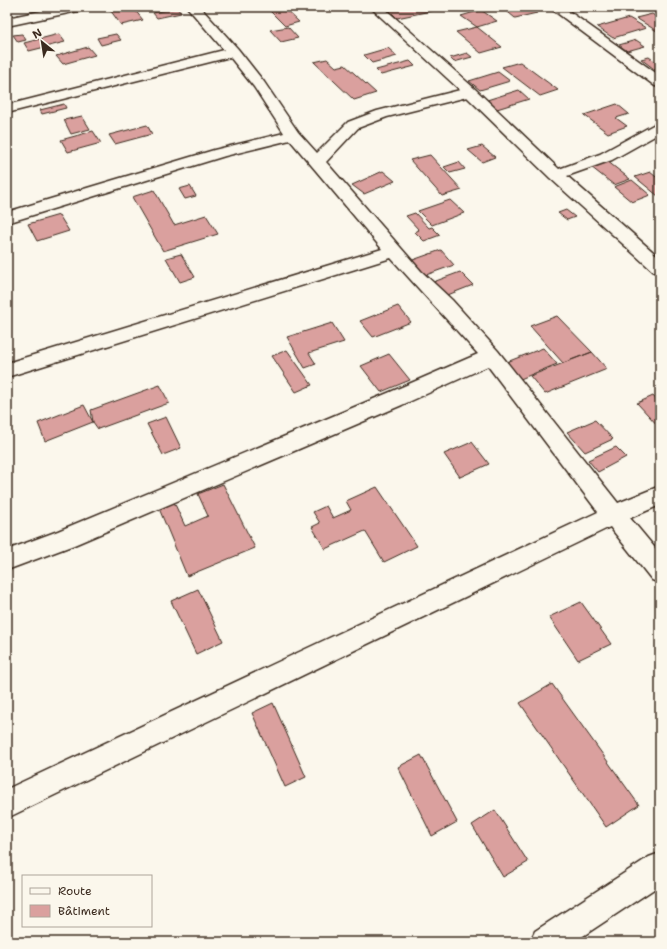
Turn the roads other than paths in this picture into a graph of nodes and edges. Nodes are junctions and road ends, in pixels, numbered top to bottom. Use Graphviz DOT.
graph roads {
  1 [pos="78,7"];
  2 [pos="193,7"];
  3 [pos="376,7"];
  4 [pos="555,7"];
  5 [pos="7,22"];
  6 [pos="233,52"];
  7 [pos="660,83"];
  8 [pos="470,92"];
  9 [pos="7,109"];
  10 [pos="660,127"];
  11 [pos="294,135"];
  12 [pos="316,162"];
  13 [pos="556,175"];
  14 [pos="7,218"];
  15 [pos="394,251"];
  16 [pos="657,261"];
  17 [pos="491,356"];
  18 [pos="7,370"];
  19 [pos="660,495"];
  20 [pos="614,515"];
  21 [pos="7,560"];
  22 [pos="660,572"];
  23 [pos="7,804"];
  24 [pos="660,868"];
  25 [pos="546,942"];
  1 -- 5 [label="street"];
  2 -- 6 [label="street"];
  3 -- 8 [label="street"];
  4 -- 7 [label="street"];
  6 -- 9 [label="street"];
  6 -- 11 [label="street"];
  8 -- 12 [label="street"];
  8 -- 13 [label="street"];
  10 -- 13 [label="street"];
  11 -- 12 [label="street"];
  11 -- 14 [label="street"];
  12 -- 15 [label="street"];
  13 -- 16 [label="street"];
  15 -- 17 [label="street"];
  15 -- 18 [label="street"];
  17 -- 20 [label="street"];
  17 -- 21 [label="street"];
  19 -- 20 [label="street"];
  20 -- 22 [label="street"];
  20 -- 23 [label="street"];
  24 -- 25 [label="street"];
}
